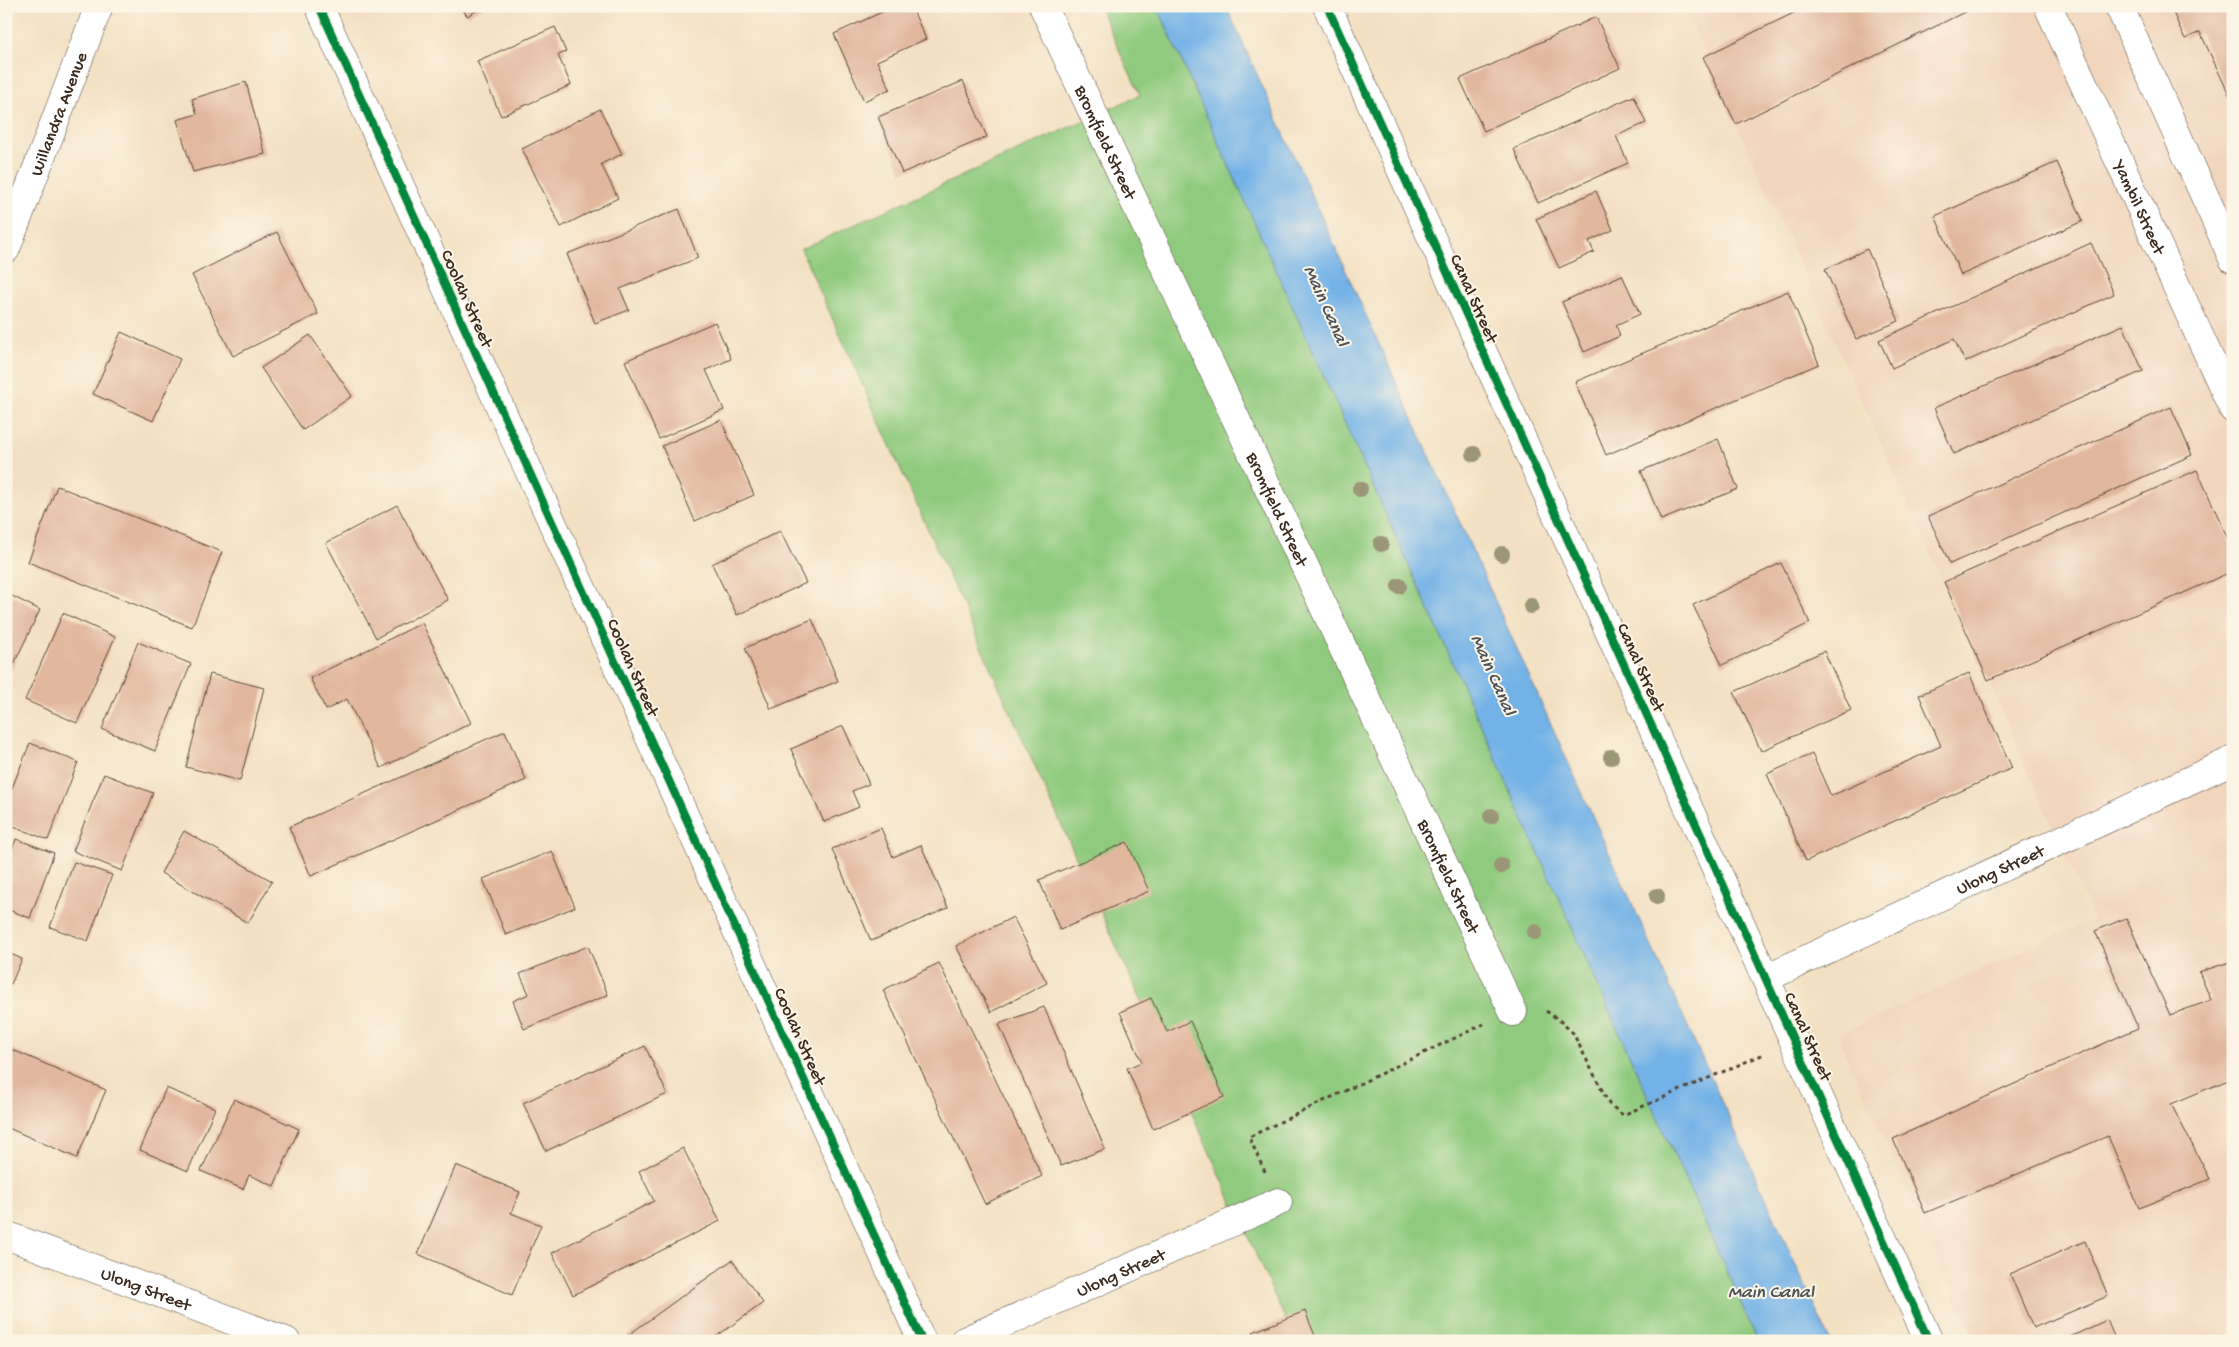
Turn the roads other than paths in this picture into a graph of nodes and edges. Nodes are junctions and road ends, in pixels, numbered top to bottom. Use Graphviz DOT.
graph roads {
  1 [pos="99,6"];
  2 [pos="319,6"];
  3 [pos="1043,6"];
  4 [pos="1327,6"];
  5 [pos="2048,6"];
  6 [pos="2119,6"];
  7 [pos="6,248"];
  8 [pos="2233,259"];
  9 [pos="2233,409"];
  10 [pos="2233,760"];
  11 [pos="1766,978"];
  12 [pos="1513,1012"];
  13 [pos="1278,1202"];
  14 [pos="6,1235"];
  15 [pos="286,1341"];
  16 [pos="922,1341"];
  17 [pos="964,1341"];
  18 [pos="1929,1341"];
  1 -- 7 [label="street, Willandra Avenue"];
  2 -- 16 [label="street, Coolah Street"];
  3 -- 12 [label="street, Bromfield Street"];
  4 -- 11 [label="street, Canal Street"];
  5 -- 9 [label="street, Yambil Street"];
  6 -- 8 [label="street"];
  10 -- 11 [label="street, Ulong Street"];
  11 -- 18 [label="street, Canal Street"];
  13 -- 17 [label="street, Ulong Street"];
  14 -- 15 [label="street, Ulong Street"];
}
